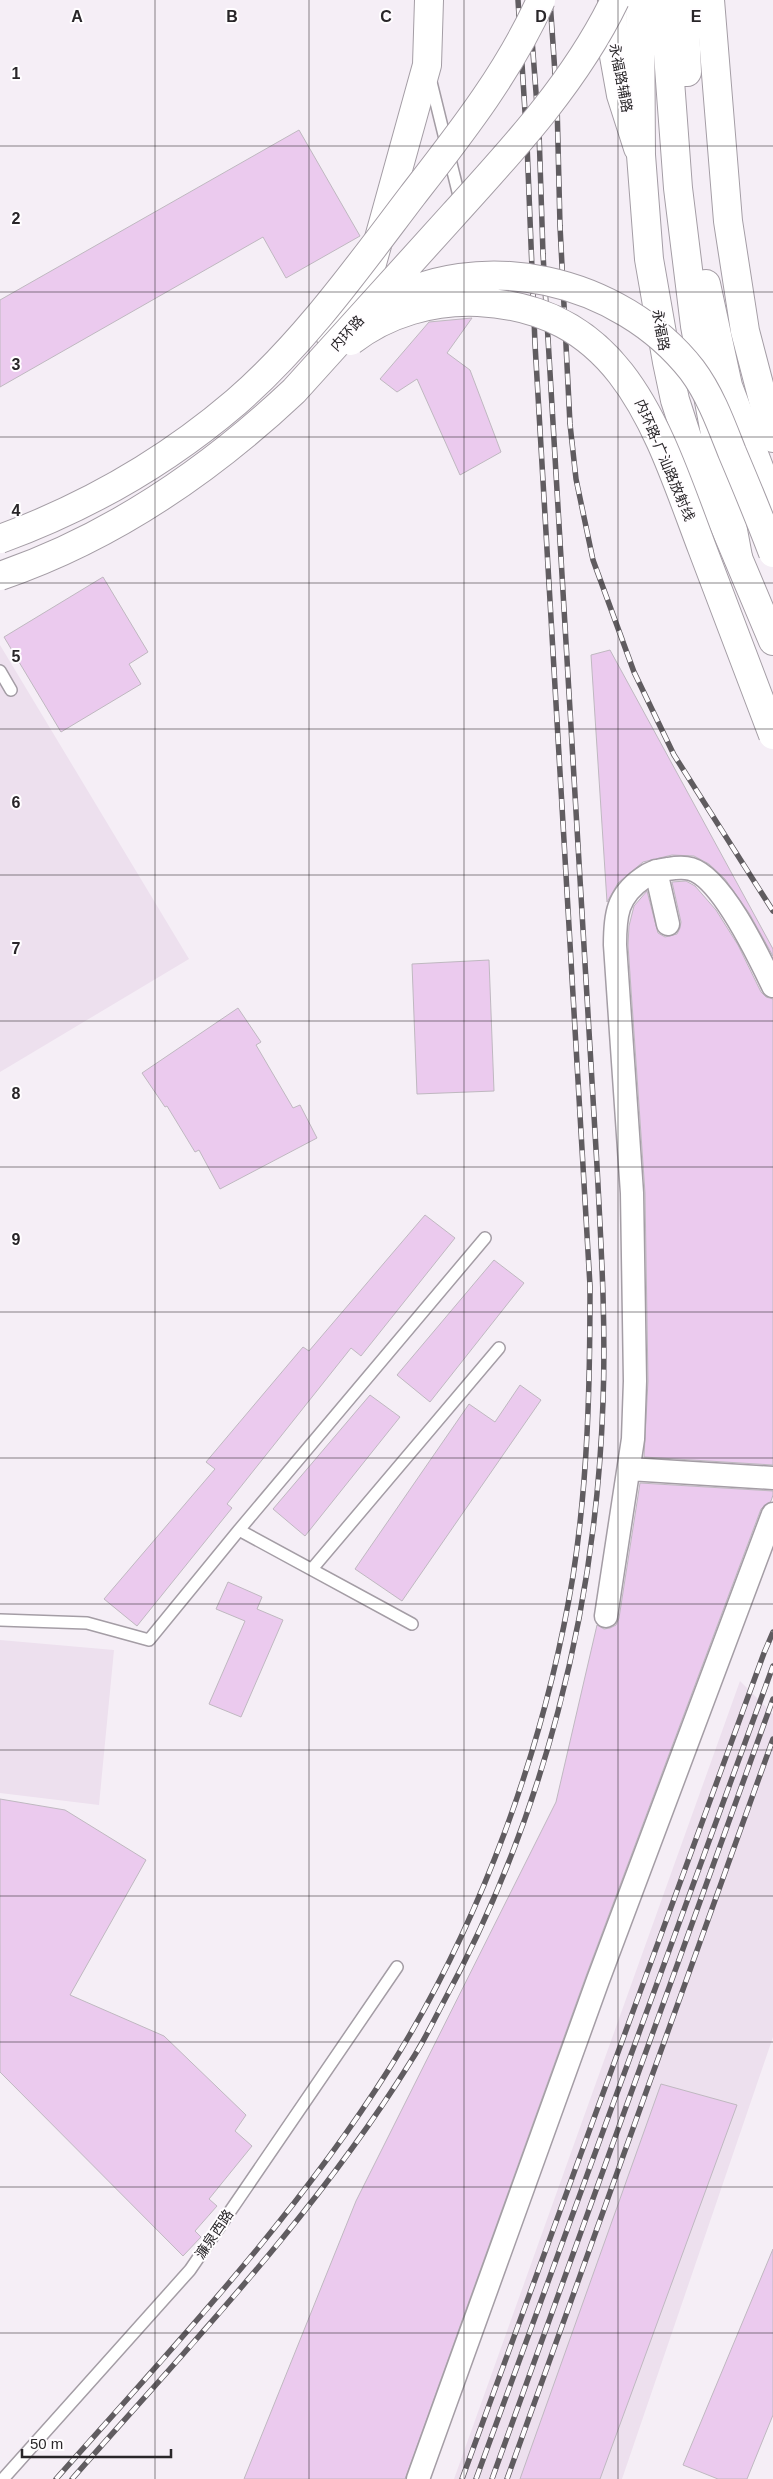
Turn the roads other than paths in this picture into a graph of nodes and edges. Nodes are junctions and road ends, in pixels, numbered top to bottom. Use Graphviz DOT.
graph roads {
  1 [pos="429,0"];
  2 [pos="541,0"];
  3 [pos="613,0"];
  4 [pos="640,0"];
  5 [pos="664,0"];
  6 [pos="684,0"];
  7 [pos="710,0"];
  8 [pos="427,65"];
  9 [pos="641,155"];
  10 [pos="465,221"];
  11 [pos="294,391"];
  12 [pos="199,431"];
  13 [pos="773,438"];
  14 [pos="773,504"];
  15 [pos="0,539"];
  16 [pos="773,553"];
  17 [pos="738,557"];
  18 [pos="0,576"];
  19 [pos="0,589"];
  20 [pos="773,641"];
  21 [pos="0,671"];
  22 [pos="12,690"];
  23 [pos="773,735"];
  24 [pos="656,871"];
  25 [pos="668,924"];
  26 [pos="773,986"];
  27 [pos="485,1238"];
  28 [pos="499,1348"];
  29 [pos="629,1469"];
  30 [pos="773,1478"];
  31 [pos="773,1514"];
  32 [pos="239,1530"];
  33 [pos="312,1569"];
  34 [pos="606,1616"];
  35 [pos="0,1620"];
  36 [pos="412,1624"];
  37 [pos="397,1967"];
  38 [pos="3,2479"];
  39 [pos="418,2479"];
  1 -- 8 [label="main road"];
  2 -- 12 [label="main road, bridge"];
  3 -- 9 [label="main road, 永福路辅路"];
  3 -- 11 [label="main road, 内环路, bridge"];
  4 -- 9 [label="main road, 永福路"];
  5 -- 17 [label="main road"];
  6 -- 14 [label="main road"];
  7 -- 13 [label="main road"];
  8 -- 10 [label="lane"];
  8 -- 19 [label="main road"];
  9 -- 17 [label="main road, 永福路"];
  11 -- 18 [label="main road, 内环路, bridge"];
  11 -- 23 [label="main road, 内环路-广汕路放射线, bridge"];
  12 -- 15 [label="main road, bridge"];
  12 -- 16 [label="main road, bridge"];
  17 -- 20 [label="main road, 永福路"];
  21 -- 22 [label="lane"];
  24 -- 25 [label="street"];
  24 -- 26 [label="street"];
  24 -- 29 [label="street"];
  27 -- 32 [label="lane"];
  28 -- 33 [label="lane"];
  29 -- 30 [label="street"];
  29 -- 34 [label="street"];
  31 -- 39 [label="street"];
  32 -- 33 [label="lane"];
  32 -- 35 [label="lane"];
  33 -- 36 [label="lane"];
  37 -- 38 [label="lane, 濂泉西路"];
}
